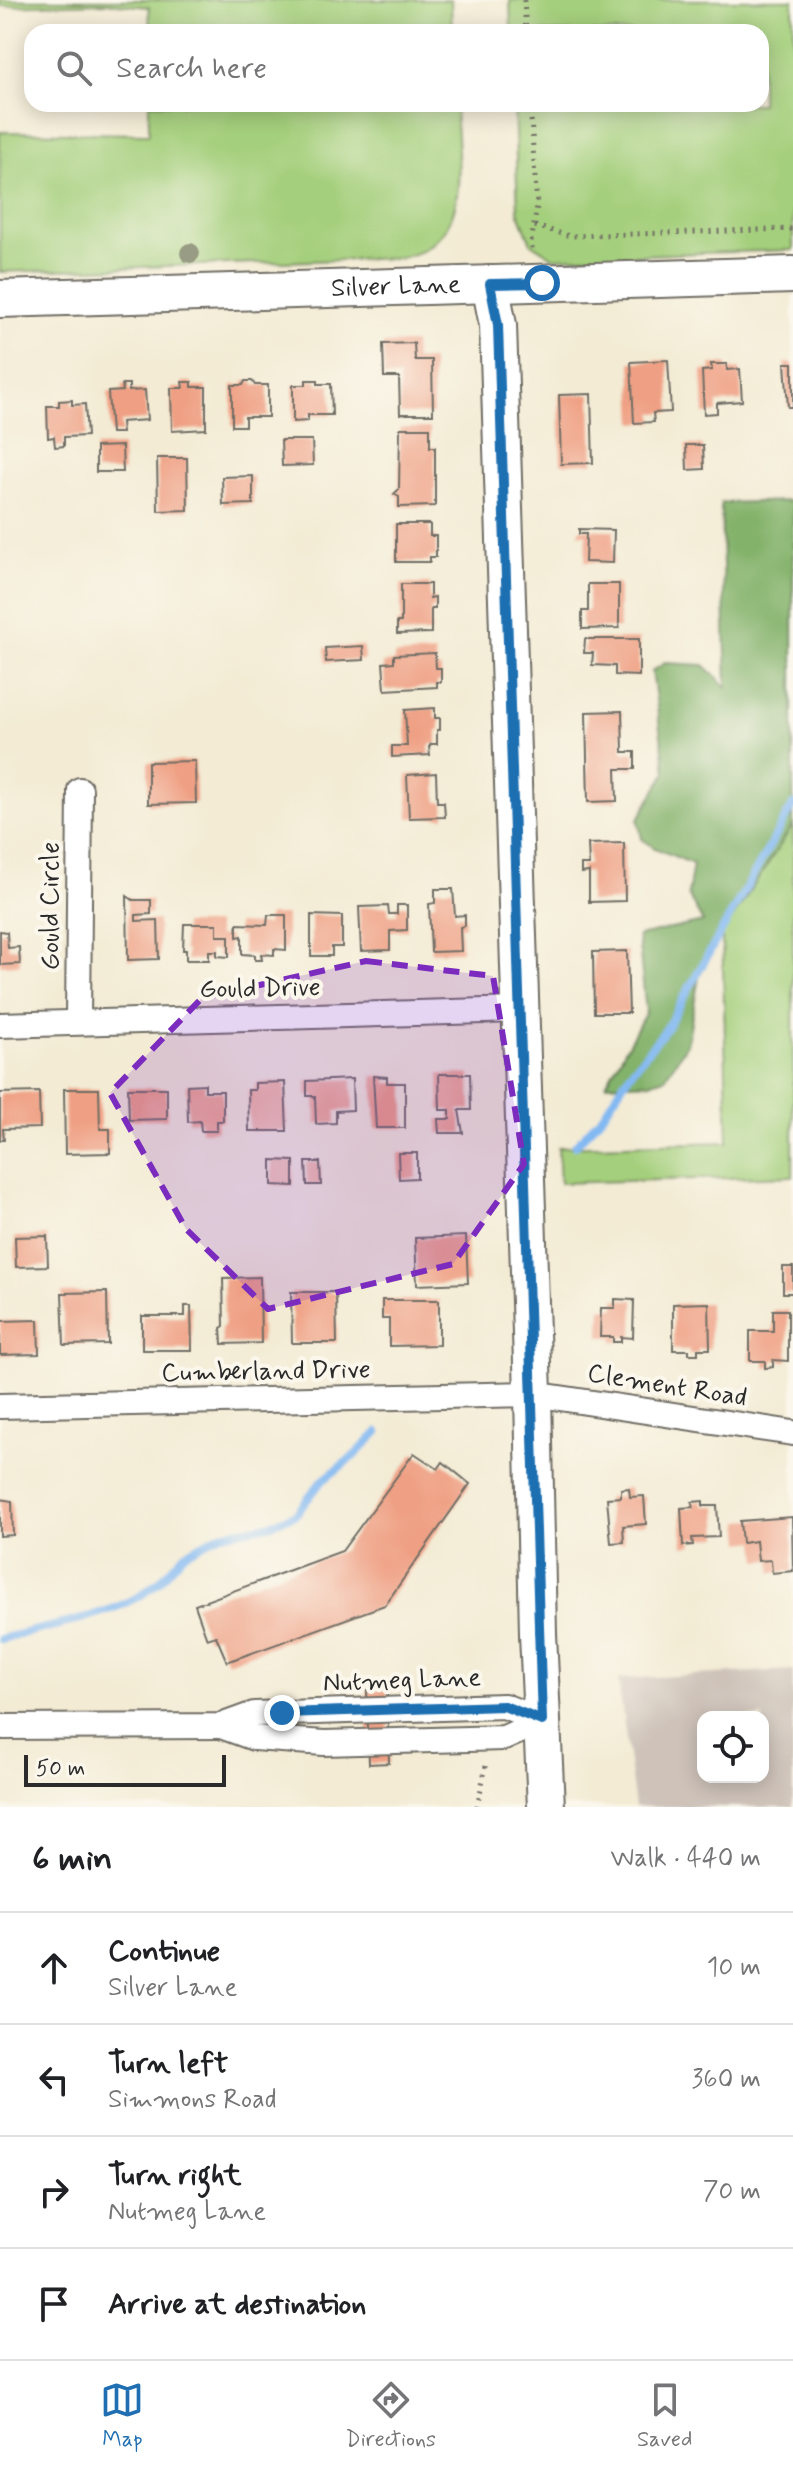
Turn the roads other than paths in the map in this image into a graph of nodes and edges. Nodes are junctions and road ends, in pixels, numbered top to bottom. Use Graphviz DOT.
graph roads {
  1 [pos="793,275"];
  2 [pos="490,284"];
  3 [pos="0,299"];
  4 [pos="80,790"];
  5 [pos="521,1010"];
  6 [pos="78,1021"];
  7 [pos="0,1025"];
  8 [pos="533,1394"];
  9 [pos="0,1406"];
  10 [pos="793,1433"];
  11 [pos="282,1713"];
  12 [pos="542,1721"];
  13 [pos="221,1726"];
  14 [pos="0,1727"];
  15 [pos="278,1740"];
  16 [pos="546,1807"];
  1 -- 2 [label="main road, Silver Lane"];
  2 -- 3 [label="main road, Silver Lane"];
  2 -- 5 [label="main road"];
  4 -- 6 [label="street, Gould Circle"];
  5 -- 6 [label="street, Gould Drive"];
  5 -- 8 [label="main road"];
  6 -- 7 [label="street, Gould Drive"];
  8 -- 9 [label="street, Cumberland Drive"];
  8 -- 10 [label="street, Clement Road"];
  8 -- 12 [label="main road"];
  11 -- 12 [label="street, Nutmeg Lane"];
  11 -- 13 [label="street, Nutmeg Lane"];
  11 -- 15 [label="street"];
  12 -- 15 [label="street, Nutmeg Lane"];
  12 -- 16 [label="main road"];
  13 -- 14 [label="street, Nutmeg Lane"];
  13 -- 15 [label="street, Nutmeg Lane"];
}
